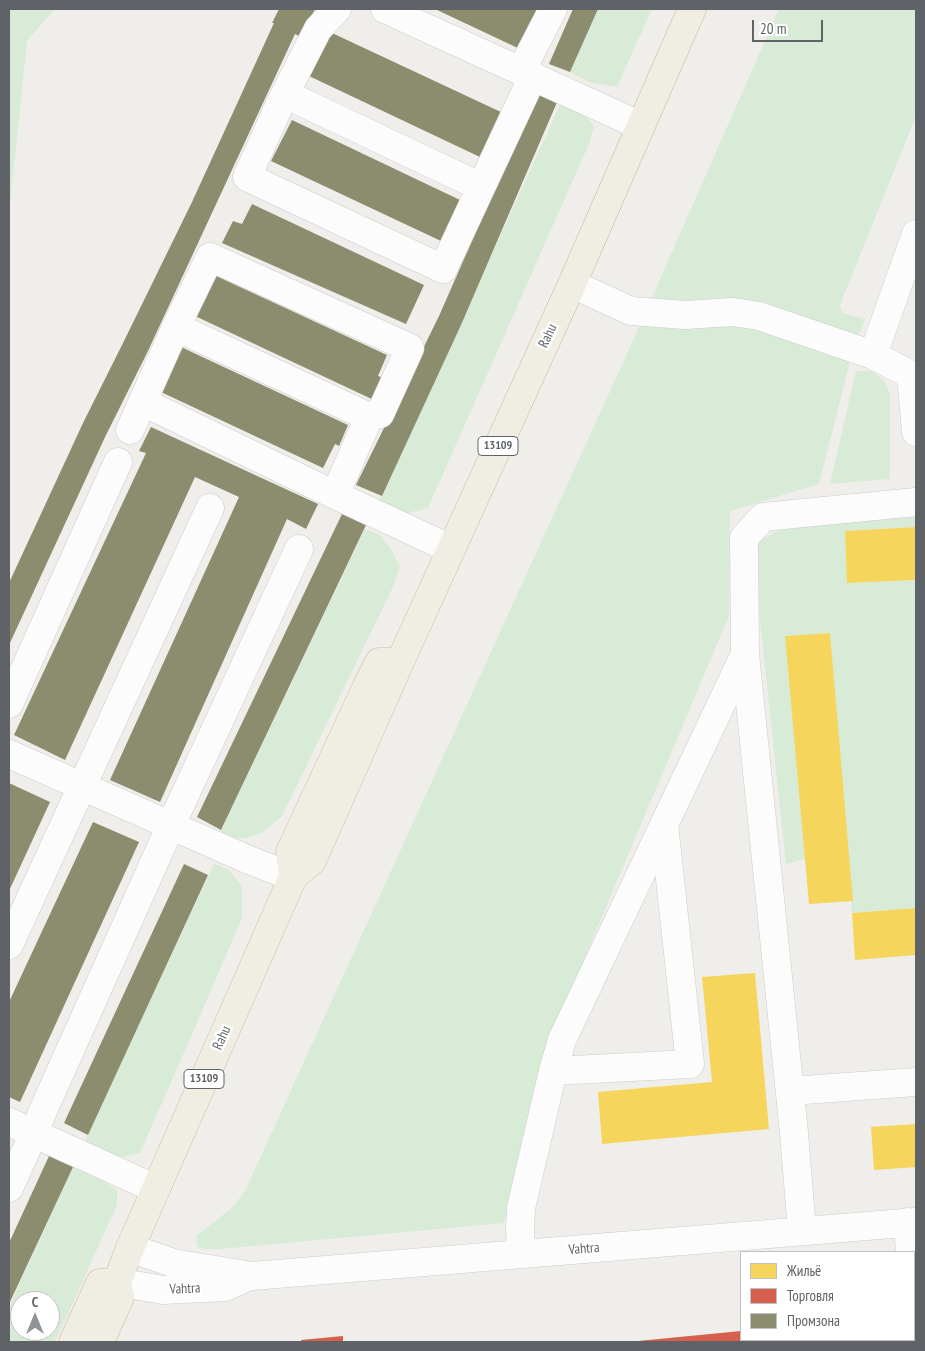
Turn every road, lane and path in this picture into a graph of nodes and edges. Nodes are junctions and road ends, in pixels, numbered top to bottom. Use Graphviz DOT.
graph roads {
  1 [pos="337,9"];
  2 [pos="385,9"];
  3 [pos="553,9"];
  4 [pos="692,9"];
  5 [pos="527,74"];
  6 [pos="285,94"];
  7 [pos="641,126"];
  8 [pos="482,187"];
  9 [pos="916,234"];
  10 [pos="572,284"];
  11 [pos="176,327"];
  12 [pos="873,355"];
  13 [pos="914,375"];
  14 [pos="143,402"];
  15 [pos="369,417"];
  16 [pos="130,430"];
  17 [pos="916,432"];
  18 [pos="118,462"];
  19 [pos="334,495"];
  20 [pos="916,502"];
  21 [pos="210,508"];
  22 [pos="299,549"];
  23 [pos="451,549"];
  24 [pos="745,654"];
  25 [pos="9,704"];
  26 [pos="9,754"];
  27 [pos="81,786"];
  28 [pos="664,823"];
  29 [pos="170,825"];
  30 [pos="293,877"];
  31 [pos="9,945"];
  32 [pos="553,1070"];
  33 [pos="916,1082"];
  34 [pos="790,1092"];
  35 [pos="9,1122"];
  36 [pos="34,1133"];
  37 [pos="9,1188"];
  38 [pos="156,1189"];
  39 [pos="912,1222"];
  40 [pos="802,1230"];
  41 [pos="130,1248"];
  42 [pos="910,1251"];
  43 [pos="520,1254"];
  44 [pos="252,1276"];
  45 [pos="117,1282"];
  46 [pos="915,1310"];
  47 [pos="916,1325"];
  48 [pos="74,1342"];
  49 [pos="100,1342"];
  1 -- 6 [label="street"];
  2 -- 5 [label="street"];
  3 -- 5 [label="street"];
  4 -- 7 [label="highway, Rahu / 13109"];
  5 -- 7 [label="street"];
  5 -- 8 [label="street"];
  6 -- 8 [label="street"];
  6 -- 8 [label="street"];
  7 -- 10 [label="highway, Rahu / 13109"];
  9 -- 12 [label="street"];
  10 -- 12 [label="street"];
  10 -- 23 [label="highway, Rahu / 13109"];
  11 -- 14 [label="street"];
  11 -- 15 [label="street"];
  11 -- 15 [label="street"];
  12 -- 13 [label="street"];
  13 -- 17 [label="street"];
  14 -- 16 [label="street"];
  14 -- 19 [label="street"];
  15 -- 19 [label="street"];
  18 -- 25 [label="street"];
  19 -- 23 [label="street"];
  20 -- 24 [label="street"];
  21 -- 27 [label="street"];
  22 -- 29 [label="street"];
  23 -- 30 [label="highway, Rahu / 13109"];
  24 -- 28 [label="street"];
  24 -- 34 [label="street"];
  26 -- 27 [label="street"];
  27 -- 29 [label="street"];
  27 -- 31 [label="street"];
  28 -- 32 [label="street"];
  28 -- 32 [label="street"];
  29 -- 30 [label="street"];
  29 -- 36 [label="street"];
  30 -- 38 [label="highway, Rahu / 13109"];
  32 -- 43 [label="street"];
  33 -- 34 [label="street"];
  34 -- 40 [label="street"];
  35 -- 36 [label="street"];
  36 -- 37 [label="street"];
  36 -- 38 [label="street"];
  38 -- 41 [label="highway, Rahu / 13109"];
  39 -- 40 [label="street, Vahtra"];
  39 -- 42 [label="street"];
  40 -- 43 [label="street, Vahtra"];
  41 -- 44 [label="street, Vahtra"];
  41 -- 45 [label="highway, Rahu / 13109"];
  43 -- 44 [label="street, Vahtra"];
  44 -- 45 [label="street, Vahtra"];
  45 -- 48 [label="highway"];
  45 -- 49 [label="highway, Rahu / 13109"];
  46 -- 47 [label="street"];
}
